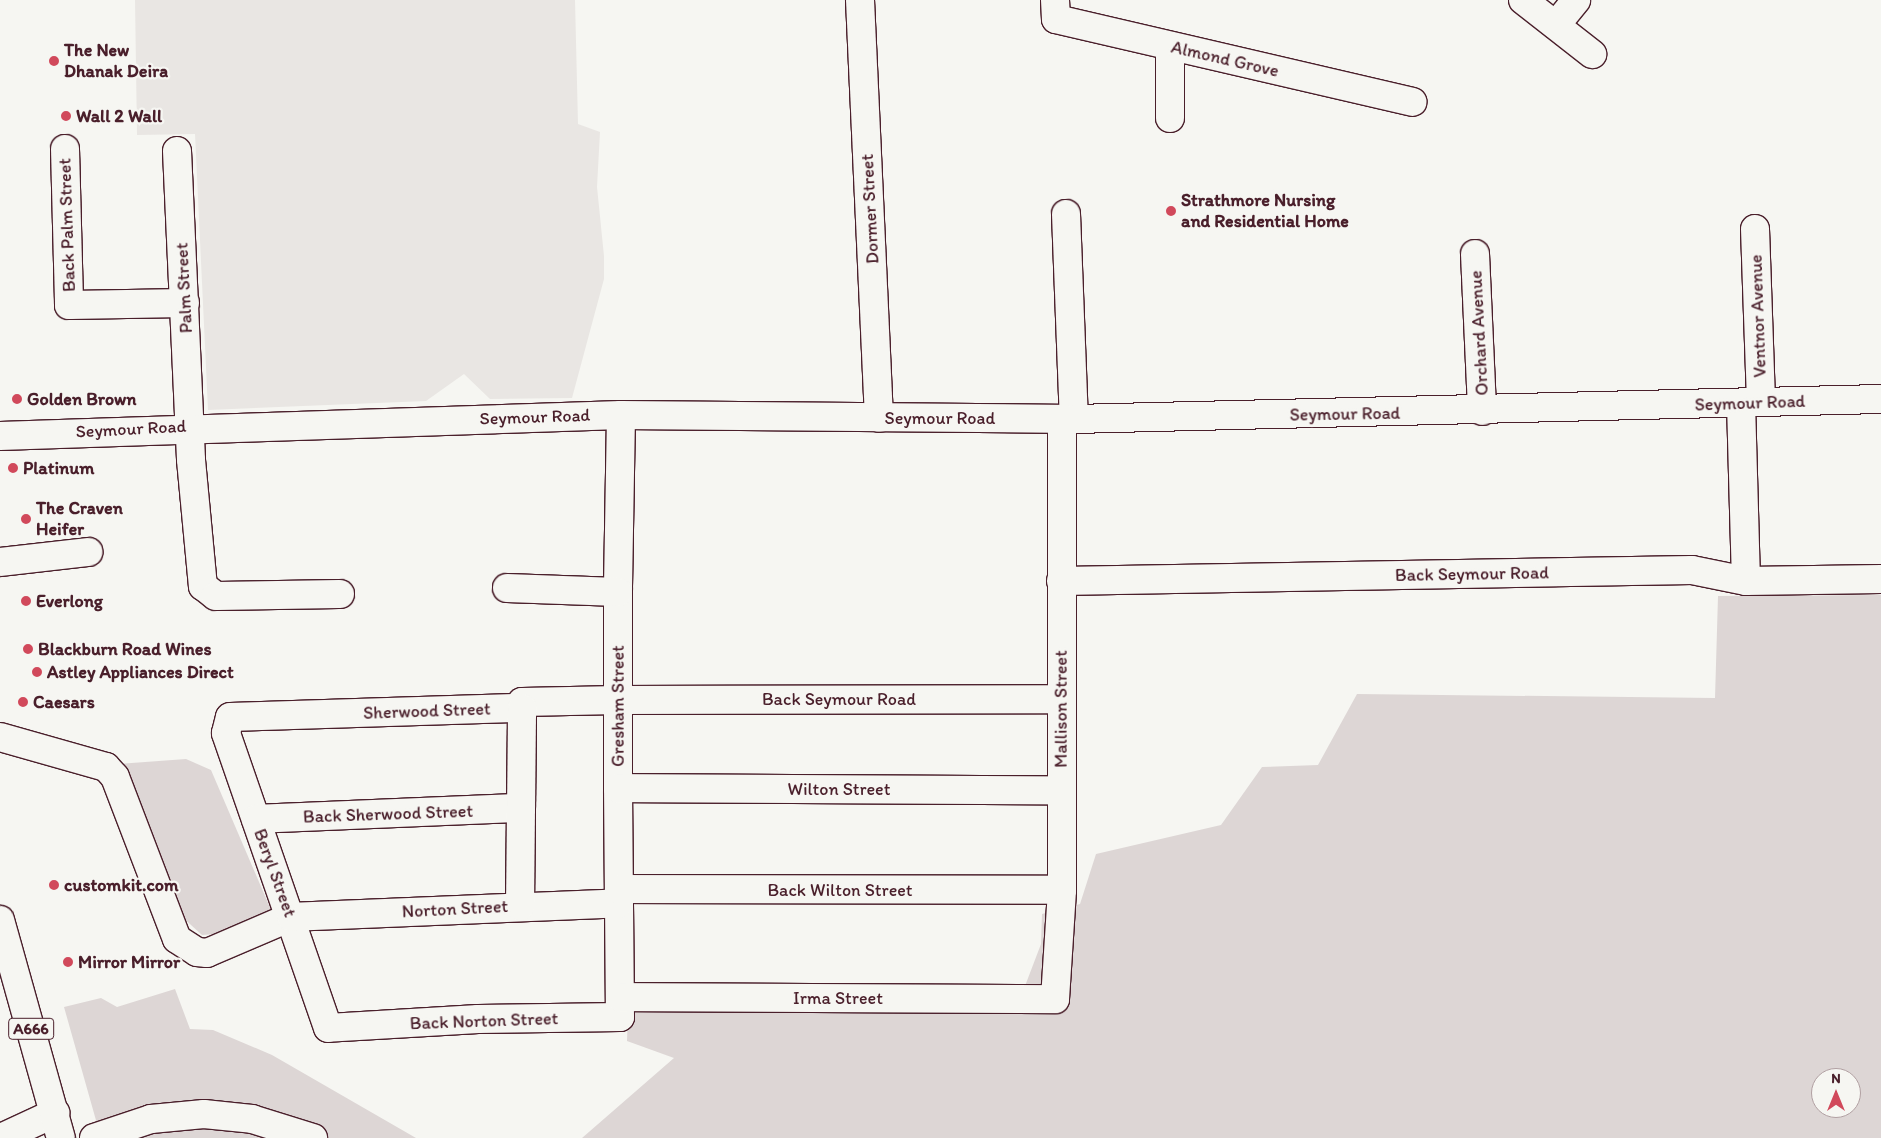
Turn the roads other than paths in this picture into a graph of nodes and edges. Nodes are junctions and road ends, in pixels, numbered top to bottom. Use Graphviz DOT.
graph roads {
  1 [pos="860,0"];
  2 [pos="1055,0"];
  3 [pos="1523,0"];
  4 [pos="1576,0"];
  5 [pos="1556,25"];
  6 [pos="1170,46"];
  7 [pos="1592,54"];
  8 [pos="1412,102"];
  9 [pos="1170,118"];
  10 [pos="64,149"];
  11 [pos="178,151"];
  12 [pos="1066,214"];
  13 [pos="1755,229"];
  14 [pos="1475,254"];
  15 [pos="184,303"];
  16 [pos="1881,400"];
  17 [pos="1751,402"];
  18 [pos="1482,411"];
  19 [pos="621,415"];
  20 [pos="879,418"];
  21 [pos="1068,419"];
  22 [pos="190,426"];
  23 [pos="0,436"];
  24 [pos="88,552"];
  25 [pos="0,562"];
  26 [pos="1881,579"];
  27 [pos="1061,581"];
  28 [pos="1746,581"];
  29 [pos="507,588"];
  30 [pos="618,592"];
  31 [pos="340,594"];
  32 [pos="1060,699"];
  33 [pos="618,700"];
  34 [pos="522,708"];
  35 [pos="230,717"];
  36 [pos="0,737"];
  37 [pos="618,788"];
  38 [pos="1061,790"];
  39 [pos="520,808"];
  40 [pos="256,819"];
  41 [pos="1062,890"];
  42 [pos="619,896"];
  43 [pos="520,906"];
  44 [pos="291,917"];
  45 [pos="0,920"];
  46 [pos="620,997"];
  47 [pos="1055,999"];
  48 [pos="328,1028"];
  49 [pos="58,1125"];
  50 [pos="1,1138"];
  51 [pos="94,1138"];
  52 [pos="313,1138"];
  1 -- 20 [label="main road, Dormer Street"];
  2 -- 6 [label="main road, Almond Grove"];
  3 -- 5 [label="main road"];
  4 -- 5 [label="main road"];
  5 -- 7 [label="main road"];
  6 -- 8 [label="main road, Almond Grove"];
  6 -- 9 [label="main road"];
  10 -- 15 [label="main road, Back Palm Street"];
  11 -- 15 [label="main road, Palm Street"];
  12 -- 21 [label="main road, Mallison Street"];
  13 -- 17 [label="main road, Ventnor Avenue"];
  14 -- 18 [label="main road, Orchard Avenue"];
  15 -- 22 [label="main road, Palm Street"];
  16 -- 17 [label="main road, Seymour Road"];
  17 -- 18 [label="main road, Seymour Road"];
  17 -- 28 [label="main road, Ventnor Avenue"];
  18 -- 21 [label="main road, Seymour Road"];
  19 -- 20 [label="main road, Seymour Road"];
  19 -- 22 [label="main road, Seymour Road"];
  19 -- 30 [label="main road, Gresham Street"];
  20 -- 21 [label="main road, Seymour Road"];
  21 -- 27 [label="main road, Mallison Street"];
  22 -- 23 [label="main road, Seymour Road"];
  22 -- 31 [label="main road, Palm Street"];
  24 -- 25 [label="main road"];
  26 -- 28 [label="main road, Back Seymour Road"];
  27 -- 28 [label="main road, Back Seymour Road"];
  27 -- 32 [label="main road, Mallison Street"];
  29 -- 30 [label="main road"];
  30 -- 33 [label="main road, Gresham Street"];
  32 -- 33 [label="main road, Back Seymour Road"];
  32 -- 38 [label="main road, Mallison Street"];
  33 -- 34 [label="main road, Sherwood Street"];
  33 -- 37 [label="main road, Gresham Street"];
  34 -- 35 [label="main road, Sherwood Street"];
  34 -- 39 [label="main road"];
  35 -- 40 [label="main road, Beryl Street"];
  36 -- 44 [label="main road"];
  37 -- 38 [label="main road, Wilton Street"];
  37 -- 42 [label="main road, Gresham Street"];
  38 -- 41 [label="main road, Mallison Street"];
  39 -- 40 [label="main road, Back Sherwood Street"];
  39 -- 43 [label="main road"];
  40 -- 44 [label="main road, Beryl Street"];
  41 -- 42 [label="main road, Back Wilton Street"];
  41 -- 47 [label="main road, Mallison Street"];
  42 -- 43 [label="main road, Norton Street"];
  42 -- 46 [label="main road, Gresham Street"];
  43 -- 44 [label="main road, Norton Street"];
  44 -- 48 [label="main road, Beryl Street"];
  45 -- 49 [label="main road, A666"];
  46 -- 47 [label="main road, Irma Street"];
  46 -- 48 [label="main road, Back Norton Street"];
  49 -- 50 [label="main road"];
  51 -- 52 [label="main road"];
}
